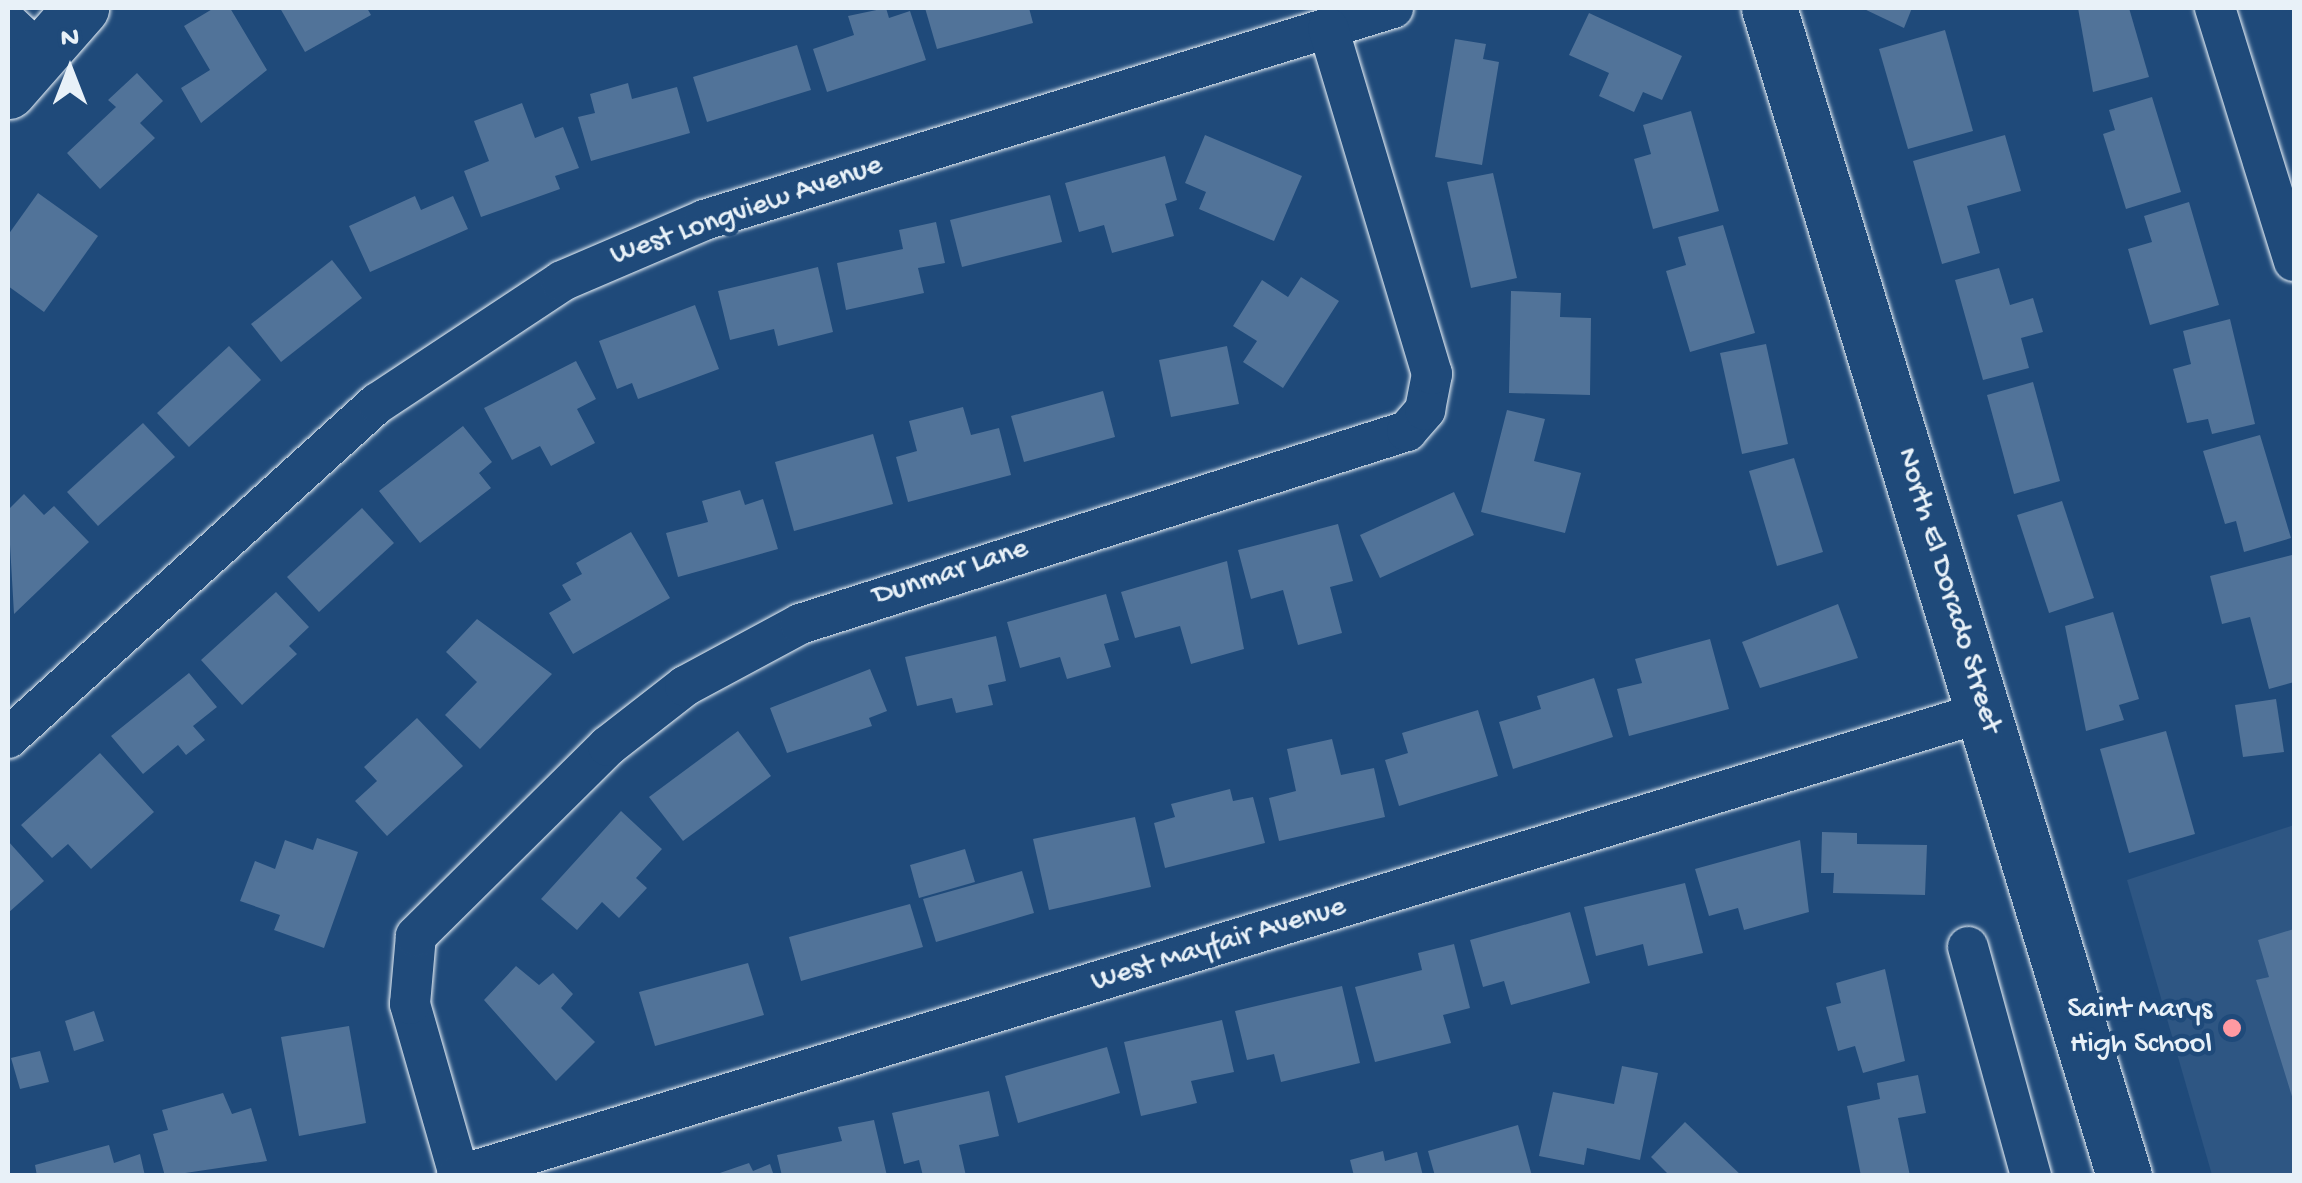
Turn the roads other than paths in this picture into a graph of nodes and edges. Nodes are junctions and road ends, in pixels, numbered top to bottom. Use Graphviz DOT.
graph roads {
  1 [pos="82,8"];
  2 [pos="1393,8"];
  3 [pos="1769,8"];
  4 [pos="2216,8"];
  5 [pos="1328,28"];
  6 [pos="19,56"];
  7 [pos="2280,161"];
  8 [pos="2294,261"];
  9 [pos="1980,713"];
  10 [pos="8,738"];
  11 [pos="1968,947"];
  12 [pos="458,1175"];
  13 [pos="2031,1176"];
  14 [pos="2124,1176"];
  1 -- 6 [label="main road"];
  2 -- 5 [label="street, West Longview Avenue"];
  3 -- 9 [label="main road, North El Dorado Street"];
  4 -- 7 [label="street"];
  5 -- 10 [label="street, West Longview Avenue"];
  5 -- 12 [label="street, Dunmar Lane"];
  7 -- 8 [label="street"];
  9 -- 12 [label="street, West Mayfair Avenue"];
  9 -- 14 [label="main road, North El Dorado Street"];
  11 -- 13 [label="street"];
}
